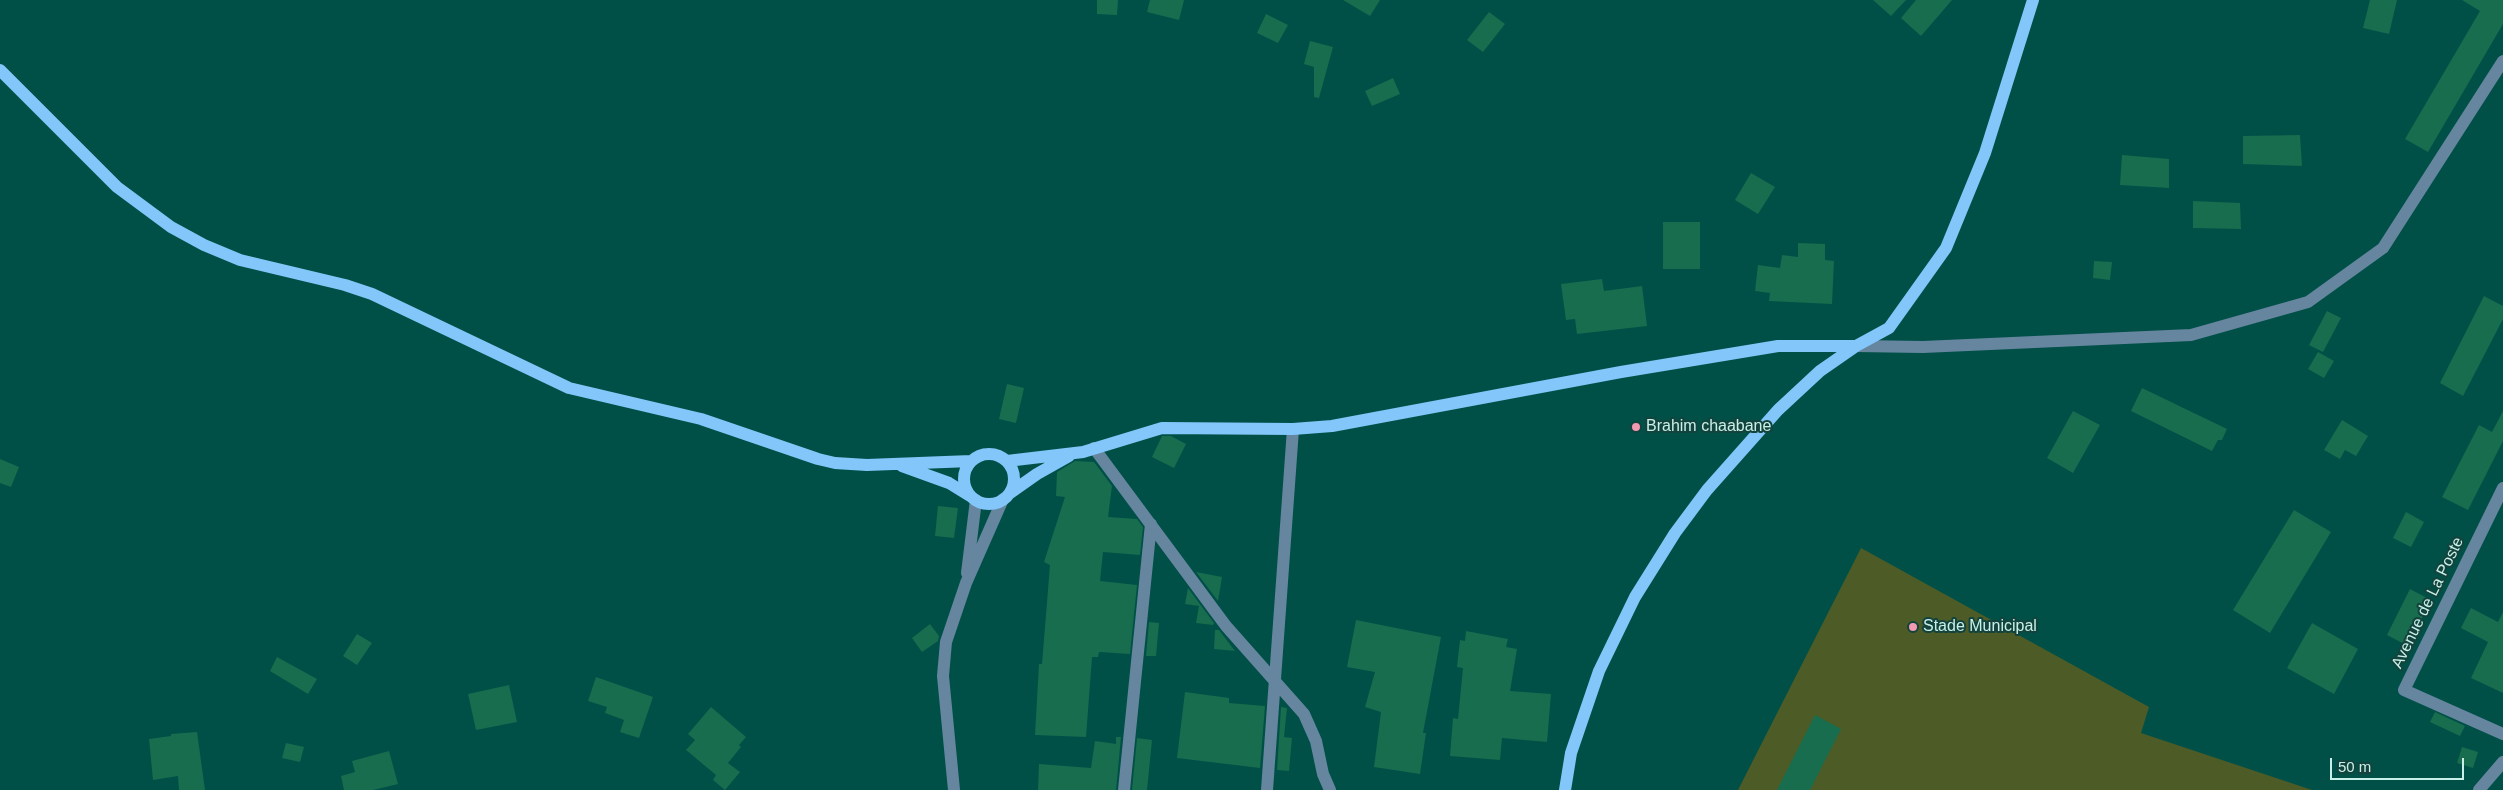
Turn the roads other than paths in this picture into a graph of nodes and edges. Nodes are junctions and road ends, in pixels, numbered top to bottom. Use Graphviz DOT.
graph roads {
  1 [pos="2033,0"];
  2 [pos="2503,61"];
  3 [pos="0,70"];
  4 [pos="1856,346"];
  5 [pos="1293,429"];
  6 [pos="1094,448"];
  7 [pos="1073,454"];
  8 [pos="971,461"];
  9 [pos="1007,461"];
  10 [pos="895,464"];
  11 [pos="2503,488"];
  12 [pos="1006,497"];
  13 [pos="973,498"];
  14 [pos="1152,524"];
  15 [pos="966,583"];
  16 [pos="1275,683"];
  17 [pos="2503,734"];
  18 [pos="2503,762"];
  19 [pos="954,790"];
  20 [pos="1124,790"];
  21 [pos="1267,790"];
  22 [pos="1330,790"];
  23 [pos="1565,790"];
  24 [pos="2480,790"];
  1 -- 4 [label="main road"];
  2 -- 4 [label="street"];
  3 -- 10 [label="main road"];
  4 -- 5 [label="main road"];
  4 -- 23 [label="main road"];
  5 -- 6 [label="main road"];
  5 -- 16 [label="street"];
  6 -- 7 [label="main road"];
  6 -- 14 [label="street"];
  7 -- 9 [label="main road"];
  7 -- 12 [label="main road"];
  8 -- 9 [label="main road"];
  8 -- 10 [label="main road"];
  8 -- 13 [label="main road"];
  9 -- 12 [label="main road"];
  10 -- 13 [label="main road"];
  11 -- 17 [label="street, Avenue de La Poste"];
  12 -- 13 [label="main road"];
  12 -- 15 [label="street"];
  13 -- 15 [label="street"];
  14 -- 16 [label="street"];
  14 -- 20 [label="street"];
  15 -- 19 [label="street"];
  16 -- 21 [label="street"];
  16 -- 22 [label="street"];
  18 -- 24 [label="street"];
}
